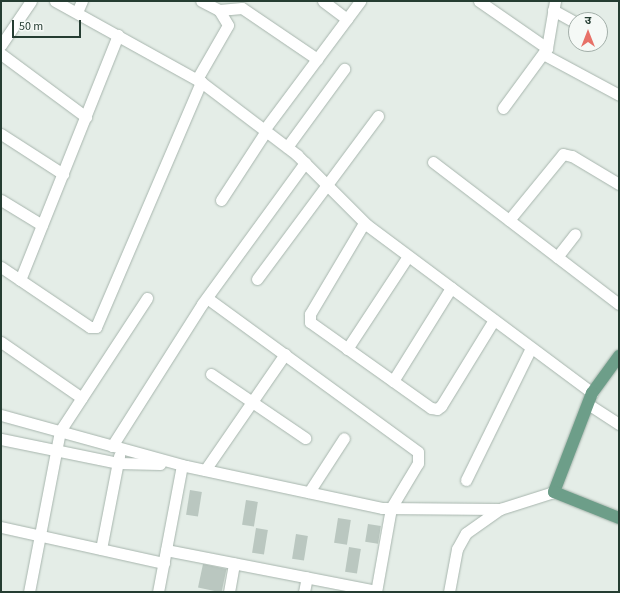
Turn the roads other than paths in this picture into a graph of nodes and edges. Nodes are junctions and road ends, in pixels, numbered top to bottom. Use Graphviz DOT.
graph roads {
  1 [pos="31,1"];
  2 [pos="55,1"];
  3 [pos="82,1"];
  4 [pos="201,1"];
  5 [pos="323,1"];
  6 [pos="360,1"];
  7 [pos="480,1"];
  8 [pos="552,5"];
  9 [pos="220,10"];
  10 [pos="77,12"];
  11 [pos="568,17"];
  12 [pos="347,19"];
  13 [pos="118,35"];
  14 [pos="1,45"];
  15 [pos="545,51"];
  16 [pos="1,54"];
  17 [pos="317,59"];
  18 [pos="344,69"];
  19 [pos="199,80"];
  20 [pos="619,95"];
  21 [pos="503,108"];
  22 [pos="378,116"];
  23 [pos="86,117"];
  24 [pos="265,130"];
  25 [pos="1,134"];
  26 [pos="287,147"];
  27 [pos="433,162"];
  28 [pos="305,163"];
  29 [pos="63,174"];
  30 [pos="326,184"];
  31 [pos="619,184"];
  32 [pos="1,200"];
  33 [pos="221,200"];
  34 [pos="509,220"];
  35 [pos="364,223"];
  36 [pos="42,226"];
  37 [pos="574,234"];
  38 [pos="408,256"];
  39 [pos="557,257"];
  40 [pos="1,267"];
  41 [pos="257,279"];
  42 [pos="20,280"];
  43 [pos="451,288"];
  44 [pos="148,298"];
  45 [pos="207,298"];
  46 [pos="619,304"];
  47 [pos="494,320"];
  48 [pos="1,342"];
  49 [pos="531,348"];
  50 [pos="347,349"];
  51 [pos="285,354"];
  52 [pos="616,365"];
  53 [pos="212,374"];
  54 [pos="393,381"];
  55 [pos="82,398"];
  56 [pos="590,398"];
  57 [pos="252,402"];
  58 [pos="1,415"];
  59 [pos="619,424"];
  60 [pos="60,431"];
  61 [pos="305,438"];
  62 [pos="344,438"];
  63 [pos="1,439"];
  64 [pos="117,447"];
  65 [pos="56,450"];
  66 [pos="118,463"];
  67 [pos="180,465"];
  68 [pos="205,470"];
  69 [pos="466,480"];
  70 [pos="309,492"];
  71 [pos="554,492"];
  72 [pos="391,508"];
  73 [pos="500,509"];
  74 [pos="619,518"];
  75 [pos="1,528"];
  76 [pos="40,536"];
  77 [pos="101,549"];
  78 [pos="166,550"];
  79 [pos="164,563"];
  80 [pos="234,563"];
  81 [pos="307,577"];
  82 [pos="376,591"];
  83 [pos="29,592"];
  84 [pos="158,592"];
  85 [pos="229,592"];
  86 [pos="304,592"];
  87 [pos="449,592"];
  1 -- 14 [label="street"];
  2 -- 10 [label="street"];
  3 -- 10 [label="street"];
  4 -- 9 [label="street"];
  5 -- 12 [label="street"];
  6 -- 12 [label="street"];
  7 -- 15 [label="street"];
  8 -- 11 [label="street"];
  8 -- 15 [label="street"];
  9 -- 17 [label="street"];
  9 -- 19 [label="street"];
  10 -- 13 [label="street"];
  12 -- 17 [label="street"];
  13 -- 19 [label="street"];
  13 -- 23 [label="street"];
  15 -- 20 [label="street"];
  15 -- 21 [label="street"];
  16 -- 23 [label="street"];
  17 -- 24 [label="street"];
  18 -- 26 [label="street"];
  19 -- 24 [label="street"];
  19 -- 42 [label="street"];
  22 -- 30 [label="street"];
  23 -- 29 [label="street"];
  24 -- 26 [label="street"];
  24 -- 33 [label="street"];
  25 -- 29 [label="street"];
  26 -- 28 [label="street"];
  27 -- 34 [label="street"];
  28 -- 30 [label="street"];
  28 -- 45 [label="street"];
  29 -- 36 [label="street"];
  30 -- 35 [label="street"];
  30 -- 41 [label="street"];
  31 -- 34 [label="street"];
  32 -- 36 [label="street"];
  34 -- 39 [label="street"];
  35 -- 38 [label="street"];
  35 -- 50 [label="street"];
  36 -- 42 [label="street"];
  37 -- 39 [label="street"];
  38 -- 43 [label="street"];
  38 -- 50 [label="street"];
  39 -- 46 [label="street"];
  40 -- 42 [label="street"];
  43 -- 47 [label="street"];
  43 -- 54 [label="street"];
  44 -- 55 [label="street"];
  45 -- 51 [label="street"];
  45 -- 64 [label="street"];
  47 -- 49 [label="street"];
  47 -- 54 [label="street"];
  48 -- 55 [label="street"];
  49 -- 56 [label="street"];
  49 -- 69 [label="street"];
  50 -- 54 [label="street"];
  51 -- 57 [label="street"];
  51 -- 72 [label="street"];
  52 -- 56 [label="main road"];
  53 -- 57 [label="street"];
  55 -- 60 [label="street"];
  56 -- 59 [label="street"];
  56 -- 71 [label="main road"];
  57 -- 61 [label="street"];
  57 -- 68 [label="street"];
  58 -- 60 [label="street"];
  60 -- 64 [label="street"];
  60 -- 65 [label="street"];
  62 -- 70 [label="street"];
  63 -- 65 [label="street"];
  64 -- 66 [label="street"];
  64 -- 67 [label="street"];
  65 -- 66 [label="street"];
  65 -- 76 [label="street"];
  66 -- 67 [label="street"];
  66 -- 77 [label="street"];
  67 -- 68 [label="street"];
  67 -- 78 [label="street"];
  68 -- 70 [label="street"];
  70 -- 72 [label="street"];
  71 -- 73 [label="street"];
  71 -- 74 [label="main road"];
  72 -- 73 [label="street"];
  72 -- 82 [label="street"];
  73 -- 87 [label="street"];
  75 -- 76 [label="street"];
  76 -- 77 [label="street"];
  76 -- 83 [label="street"];
  77 -- 79 [label="street"];
  78 -- 79 [label="street"];
  78 -- 80 [label="street"];
  79 -- 84 [label="street"];
  80 -- 81 [label="street"];
  80 -- 85 [label="street"];
  81 -- 82 [label="street"];
  81 -- 86 [label="street"];
}
